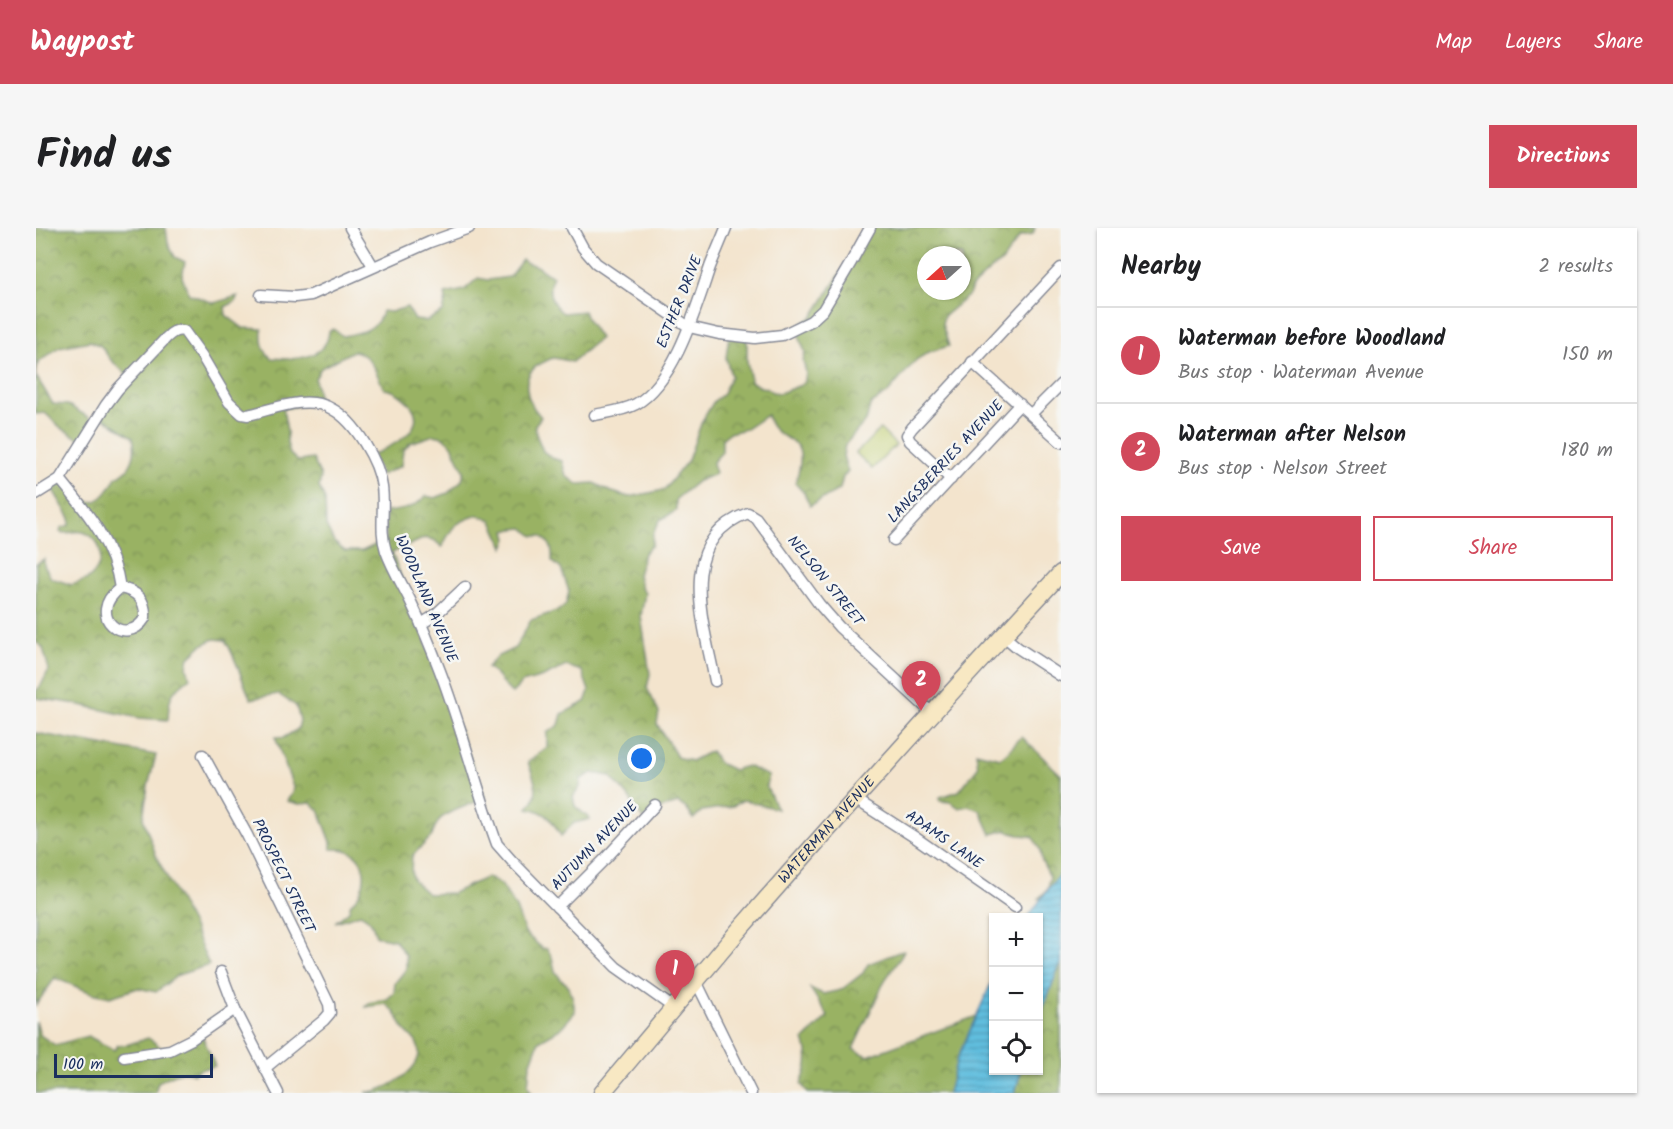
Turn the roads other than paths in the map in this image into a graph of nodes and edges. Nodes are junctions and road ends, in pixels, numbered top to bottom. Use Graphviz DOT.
graph roads {
  1 [pos="350,228"];
  2 [pos="469,228"];
  3 [pos="572,228"];
  4 [pos="726,228"];
  5 [pos="870,228"];
  6 [pos="373,266"];
  7 [pos="1061,268"];
  8 [pos="261,295"];
  9 [pos="689,327"];
  10 [pos="972,362"];
  11 [pos="1061,384"];
  12 [pos="1020,404"];
  13 [pos="1031,414"];
  14 [pos="595,415"];
  15 [pos="1061,442"];
  16 [pos="60,479"];
  17 [pos="951,479"];
  18 [pos="36,494"];
  19 [pos="894,540"];
  20 [pos="1061,573"];
  21 [pos="465,587"];
  22 [pos="120,588"];
  23 [pos="421,624"];
  24 [pos="1004,636"];
  25 [pos="1061,676"];
  26 [pos="715,681"];
  27 [pos="932,713"];
  28 [pos="203,755"];
  29 [pos="855,799"];
  30 [pos="655,805"];
  31 [pos="557,907"];
  32 [pos="1015,907"];
  33 [pos="221,972"];
  34 [pos="696,981"];
  35 [pos="674,1008"];
  36 [pos="235,1009"];
  37 [pos="124,1057"];
  38 [pos="266,1068"];
  39 [pos="278,1093"];
  40 [pos="602,1093"];
  41 [pos="751,1093"];
  1 -- 6 [label="street"];
  2 -- 6 [label="street"];
  3 -- 9 [label="street"];
  4 -- 9 [label="street, ESTHER DRIVE"];
  5 -- 9 [label="street"];
  6 -- 8 [label="street"];
  7 -- 10 [label="street"];
  9 -- 14 [label="street, ESTHER DRIVE"];
  10 -- 12 [label="street"];
  10 -- 17 [label="street"];
  11 -- 13 [label="street"];
  12 -- 13 [label="street"];
  12 -- 17 [label="street, LANGSBERRIES AVENUE"];
  13 -- 15 [label="street"];
  16 -- 18 [label="street, WOODLAND AVENUE"];
  16 -- 22 [label="street"];
  16 -- 23 [label="street, WOODLAND AVENUE"];
  17 -- 19 [label="street, LANGSBERRIES AVENUE"];
  20 -- 24 [label="main road, WATERMAN AVENUE"];
  21 -- 23 [label="street"];
  23 -- 31 [label="street, WOODLAND AVENUE"];
  24 -- 25 [label="street"];
  24 -- 27 [label="main road, WATERMAN AVENUE"];
  26 -- 27 [label="street, NELSON STREET"];
  27 -- 29 [label="main road, WATERMAN AVENUE"];
  28 -- 38 [label="street, PROSPECT STREET"];
  29 -- 32 [label="street, ADAMS LANE"];
  29 -- 34 [label="main road, WATERMAN AVENUE"];
  30 -- 31 [label="street, AUTUMN AVENUE"];
  31 -- 35 [label="street, WOODLAND AVENUE"];
  33 -- 36 [label="street"];
  34 -- 35 [label="main road, WATERMAN AVENUE"];
  34 -- 41 [label="street"];
  35 -- 40 [label="main road, WATERMAN AVENUE"];
  36 -- 37 [label="street"];
  36 -- 38 [label="street"];
  38 -- 39 [label="street"];
}
